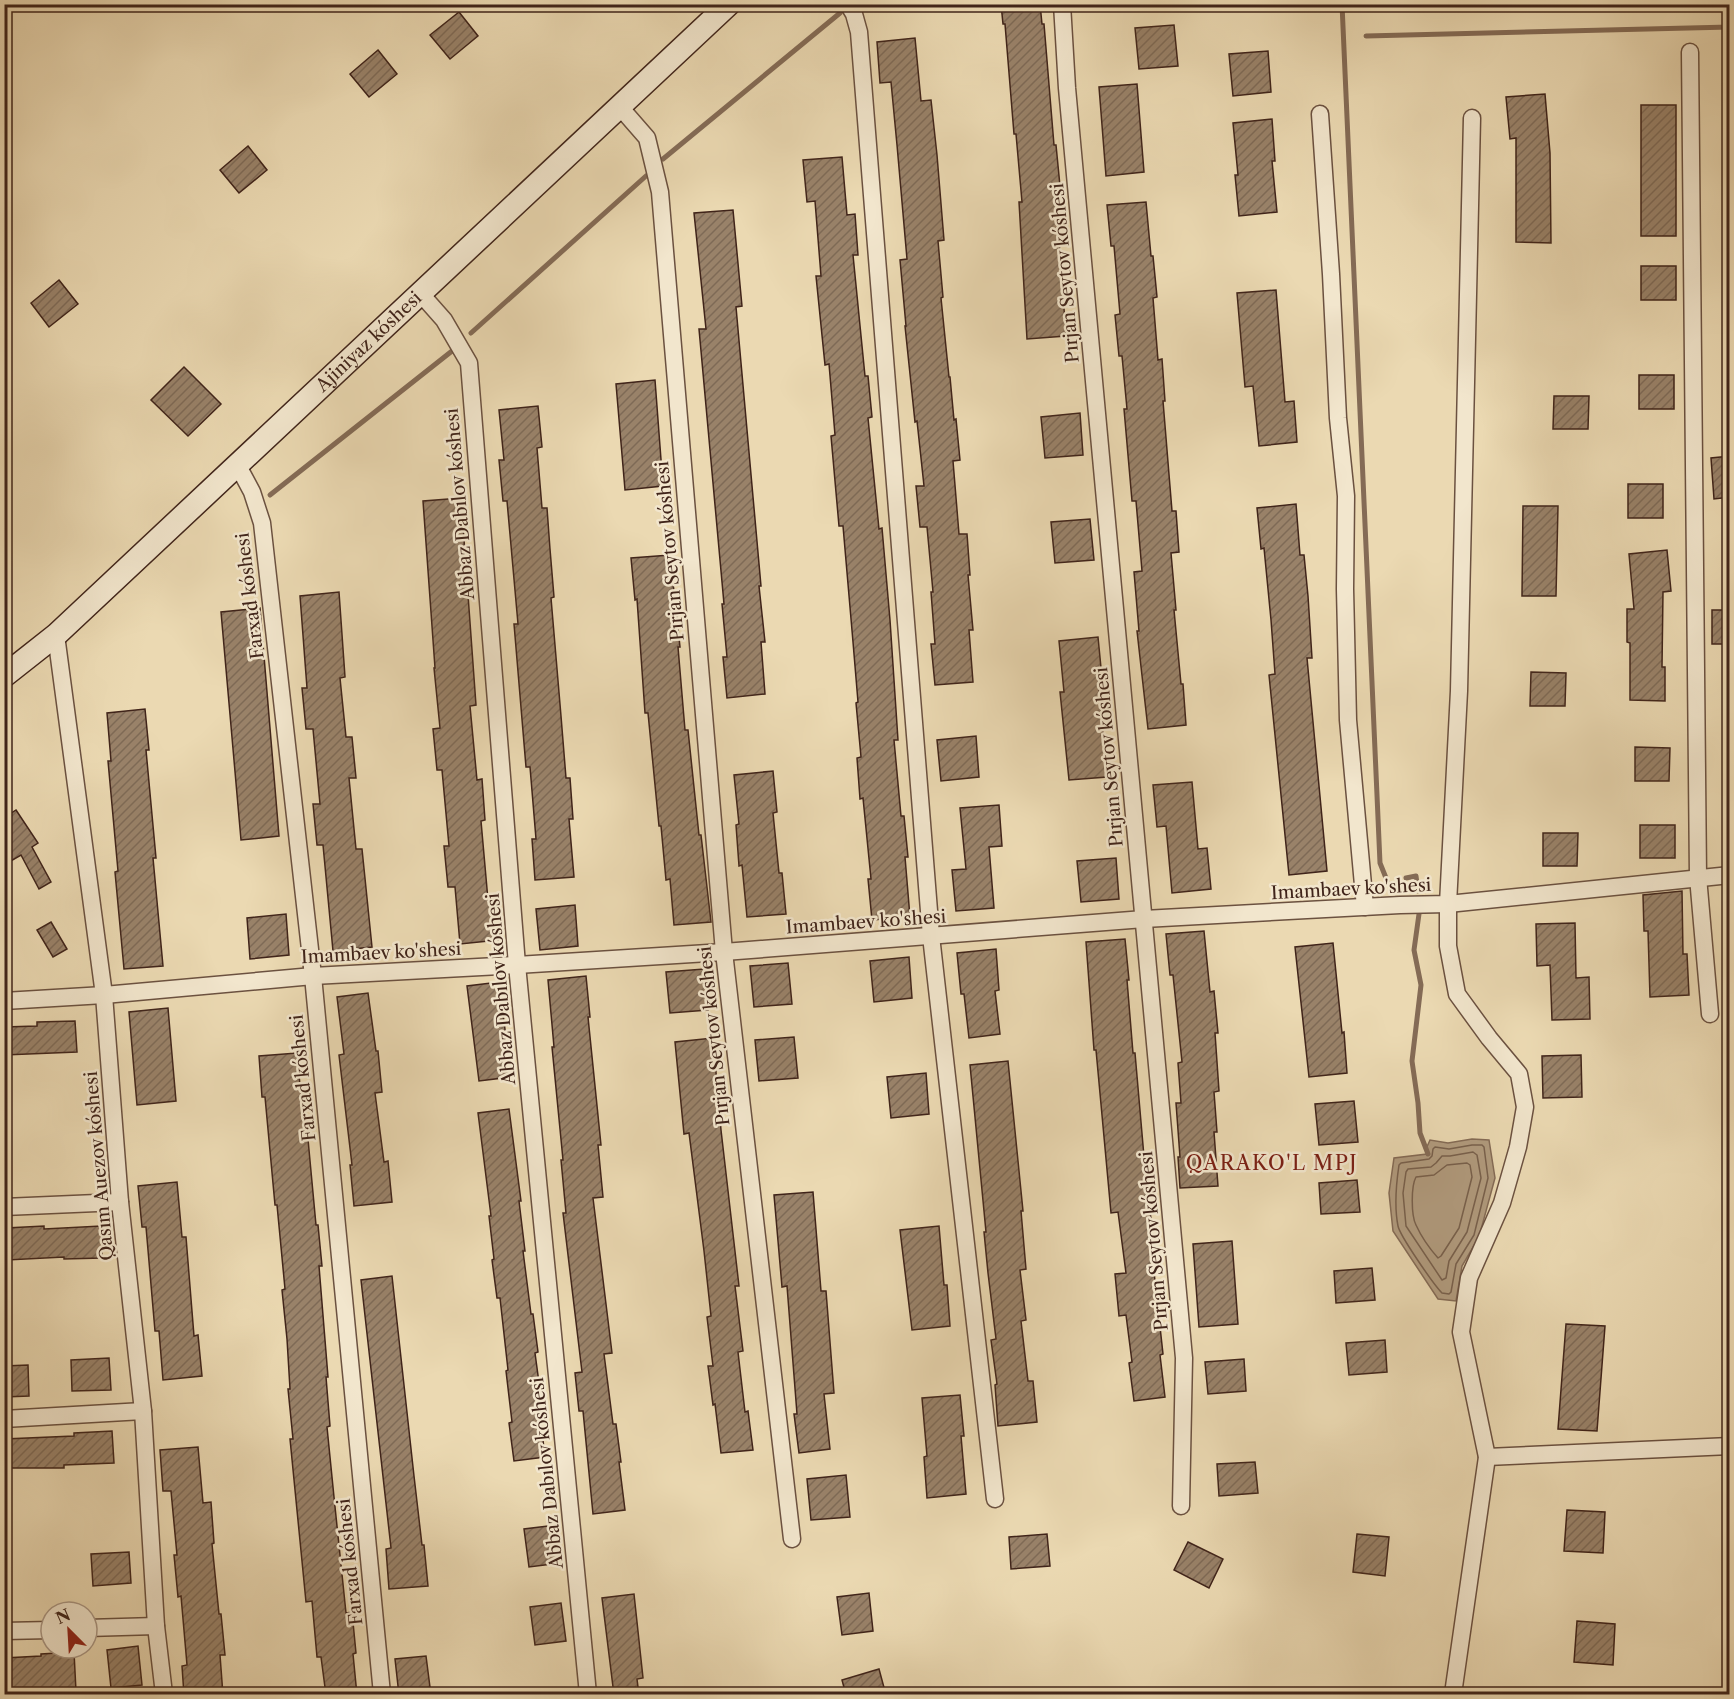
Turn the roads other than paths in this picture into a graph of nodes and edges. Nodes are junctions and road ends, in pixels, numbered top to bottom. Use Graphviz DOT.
graph roads {
  1 [pos="729,4"];
  2 [pos="848,4"];
  3 [pos="1062,4"];
  4 [pos="1690,52"];
  5 [pos="620,107"];
  6 [pos="1320,114"];
  7 [pos="1472,118"];
  8 [pos="421,294"];
  9 [pos="237,464"];
  10 [pos="56,635"];
  11 [pos="4,676"];
  12 [pos="1730,875"];
  13 [pos="1698,877"];
  14 [pos="1448,904"];
  15 [pos="1365,907"];
  16 [pos="1144,919"];
  17 [pos="930,936"];
  18 [pos="724,952"];
  19 [pos="518,965"];
  20 [pos="313,976"];
  21 [pos="104,995"];
  22 [pos="4,1001"];
  23 [pos="1710,1014"];
  24 [pos="120,1202"];
  25 [pos="4,1207"];
  26 [pos="143,1411"];
  27 [pos="4,1419"];
  28 [pos="1730,1446"];
  29 [pos="1486,1457"];
  30 [pos="995,1499"];
  31 [pos="1181,1506"];
  32 [pos="792,1539"];
  33 [pos="156,1626"];
  34 [pos="99,1628"];
  35 [pos="39,1630"];
  36 [pos="4,1631"];
  37 [pos="164,1695"];
  38 [pos="382,1695"];
  39 [pos="588,1695"];
  40 [pos="1453,1695"];
  1 -- 5 [label="street, Ajiniyaz kóshesi"];
  2 -- 17 [label="street"];
  3 -- 16 [label="street, Pırjan Seytov kóshesi"];
  4 -- 13 [label="street"];
  5 -- 8 [label="street, Ajiniyaz kóshesi"];
  5 -- 18 [label="street, Pırjan Seytov kóshesi"];
  6 -- 15 [label="street"];
  7 -- 14 [label="street"];
  8 -- 9 [label="street, Ajiniyaz kóshesi"];
  8 -- 19 [label="street, Abbaz Dabılov kóshesi"];
  9 -- 10 [label="street, Ajiniyaz kóshesi"];
  9 -- 20 [label="street, Farxad kóshesi"];
  10 -- 11 [label="street, Ajiniyaz kóshesi"];
  10 -- 21 [label="street, Qasım Auezov kóshesi"];
  12 -- 13 [label="street, Imambaev ko'shesi"];
  13 -- 14 [label="street, Imambaev ko'shesi"];
  13 -- 23 [label="street"];
  14 -- 15 [label="street, Imambaev ko'shesi"];
  14 -- 29 [label="street"];
  15 -- 16 [label="street, Imambaev ko'shesi"];
  16 -- 17 [label="street, Imambaev ko'shesi"];
  16 -- 31 [label="street, Pırjan Seytov kóshesi"];
  17 -- 18 [label="street, Imambaev ko'shesi"];
  17 -- 30 [label="street"];
  18 -- 19 [label="street, Imambaev ko'shesi"];
  18 -- 32 [label="street, Pırjan Seytov kóshesi"];
  19 -- 20 [label="street, Imambaev ko'shesi"];
  19 -- 39 [label="street, Abbaz Dabılov kóshesi"];
  20 -- 21 [label="street, Imambaev ko'shesi"];
  20 -- 38 [label="street, Farxad kóshesi"];
  21 -- 22 [label="street, Imambaev ko'shesi"];
  21 -- 24 [label="street, Qasım Auezov kóshesi"];
  24 -- 25 [label="street"];
  24 -- 26 [label="street, Qasım Auezov kóshesi"];
  26 -- 27 [label="street"];
  26 -- 33 [label="street, Qasım Auezov kóshesi"];
  28 -- 29 [label="street"];
  29 -- 40 [label="street"];
  33 -- 34 [label="street"];
  33 -- 37 [label="street, Qasım Auezov kóshesi"];
  35 -- 36 [label="street"];
}
